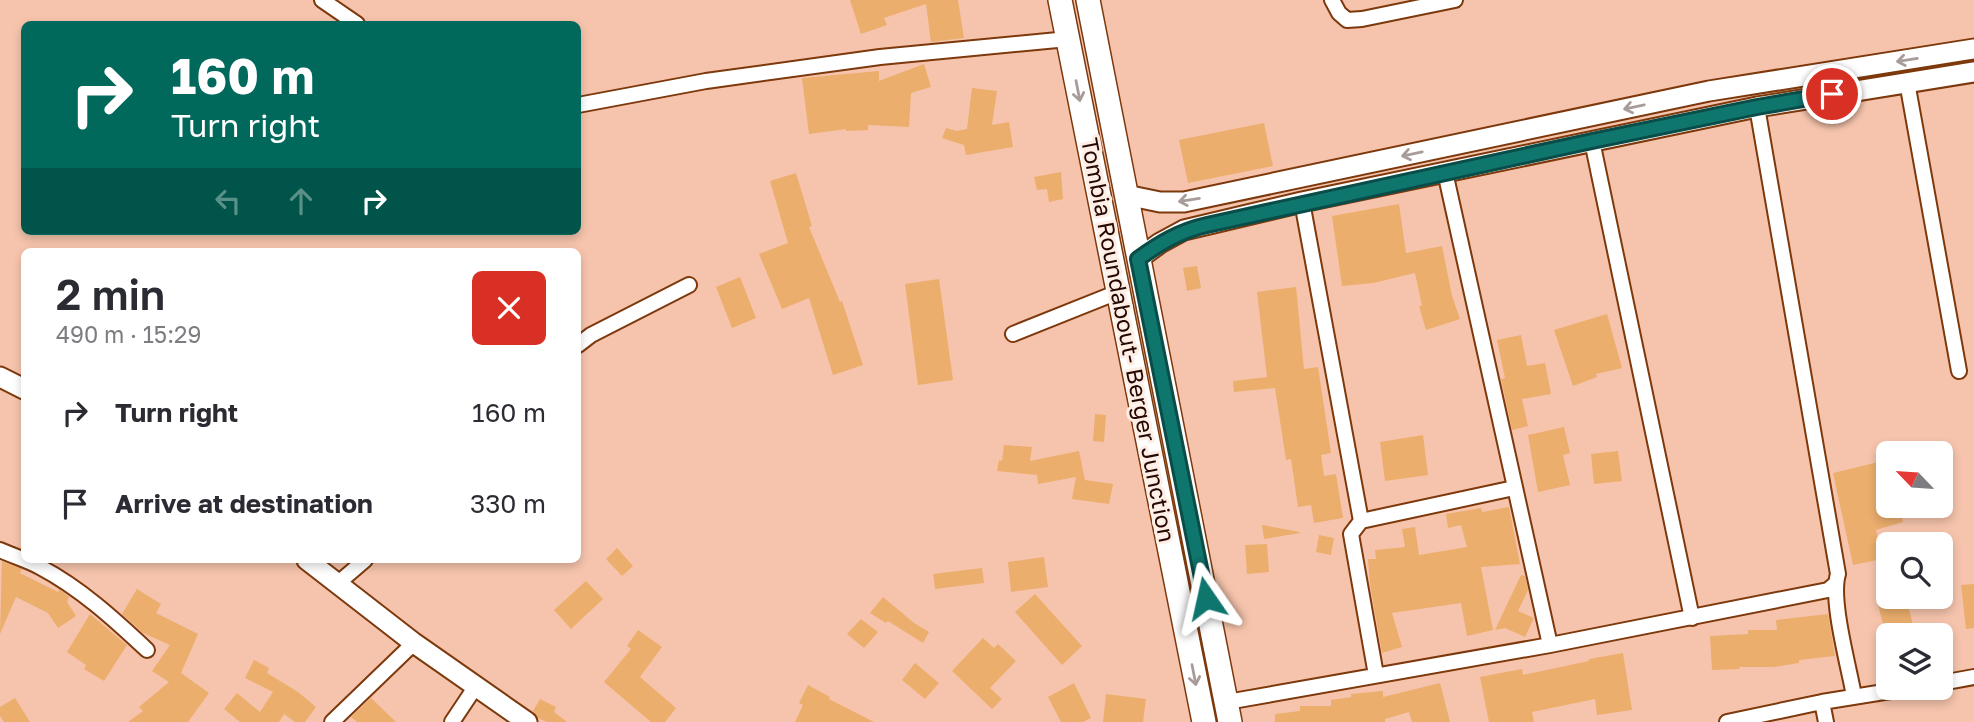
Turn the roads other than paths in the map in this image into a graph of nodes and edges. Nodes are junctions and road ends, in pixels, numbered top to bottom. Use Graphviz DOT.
graph roads {
  1 [pos="322,0"];
  2 [pos="1060,0"];
  3 [pos="1088,0"];
  4 [pos="1332,0"];
  5 [pos="1455,0"];
  6 [pos="352,21"];
  7 [pos="1068,39"];
  8 [pos="1974,49"];
  9 [pos="1974,72"];
  10 [pos="1907,82"];
  11 [pos="1680,97"];
  12 [pos="581,104"];
  13 [pos="1757,107"];
  14 [pos="1684,122"];
  15 [pos="1592,141"];
  16 [pos="1445,172"];
  17 [pos="1126,195"];
  18 [pos="1302,202"];
  19 [pos="1138,259"];
  20 [pos="689,285"];
  21 [pos="1118,292"];
  22 [pos="1013,334"];
  23 [pos="581,343"];
  24 [pos="1959,371"];
  25 [pos="0,377"];
  26 [pos="21,388"];
  27 [pos="1514,488"];
  28 [pos="1361,521"];
  29 [pos="0,550"];
  30 [pos="21,559"];
  31 [pos="31,563"];
  32 [pos="311,563"];
  33 [pos="362,563"];
  34 [pos="337,584"];
  35 [pos="1835,584"];
  36 [pos="1692,618"];
  37 [pos="414,643"];
  38 [pos="1550,645"];
  39 [pos="147,650"];
  40 [pos="1376,676"];
  41 [pos="1974,677"];
  42 [pos="1953,681"];
  43 [pos="476,686"];
  44 [pos="1876,693"];
  45 [pos="1854,696"];
  46 [pos="1822,702"];
  47 [pos="1229,712"];
  48 [pos="332,722"];
  49 [pos="452,722"];
  50 [pos="527,722"];
  51 [pos="1204,722"];
  52 [pos="1727,722"];
  53 [pos="1826,722"];
  1 -- 6 [label="street"];
  2 -- 7 [label="main road, Tombia Roundabout- Berger Junction"];
  3 -- 17 [label="main road, Tombia Roundabout- Berger Junction"];
  4 -- 5 [label="street"];
  7 -- 12 [label="street"];
  7 -- 21 [label="main road, Tombia Roundabout- Berger Junction, one-way"];
  8 -- 11 [label="street, one-way"];
  9 -- 10 [label="street"];
  10 -- 13 [label="street"];
  10 -- 24 [label="street"];
  11 -- 14 [label="street"];
  11 -- 17 [label="street, one-way"];
  13 -- 14 [label="street"];
  13 -- 35 [label="street"];
  14 -- 15 [label="street"];
  15 -- 16 [label="street"];
  15 -- 36 [label="street"];
  16 -- 18 [label="street"];
  16 -- 27 [label="street"];
  17 -- 19 [label="main road, Tombia Roundabout- Berger Junction"];
  18 -- 19 [label="street"];
  18 -- 28 [label="street"];
  19 -- 47 [label="main road, Tombia Roundabout- Berger Junction"];
  20 -- 23 [label="street"];
  21 -- 22 [label="street"];
  21 -- 51 [label="main road, Tombia Roundabout- Berger Junction, one-way"];
  25 -- 26 [label="street"];
  27 -- 28 [label="street"];
  27 -- 38 [label="street"];
  28 -- 40 [label="street"];
  29 -- 30 [label="street"];
  31 -- 39 [label="street"];
  32 -- 34 [label="street"];
  33 -- 34 [label="street"];
  34 -- 37 [label="street"];
  35 -- 36 [label="street"];
  35 -- 45 [label="street"];
  36 -- 38 [label="street"];
  37 -- 43 [label="street"];
  37 -- 48 [label="street"];
  38 -- 40 [label="street"];
  40 -- 47 [label="street"];
  41 -- 42 [label="street"];
  43 -- 49 [label="street"];
  43 -- 50 [label="street"];
  44 -- 45 [label="street"];
  45 -- 46 [label="street"];
  46 -- 52 [label="street"];
  46 -- 53 [label="street"];
}
